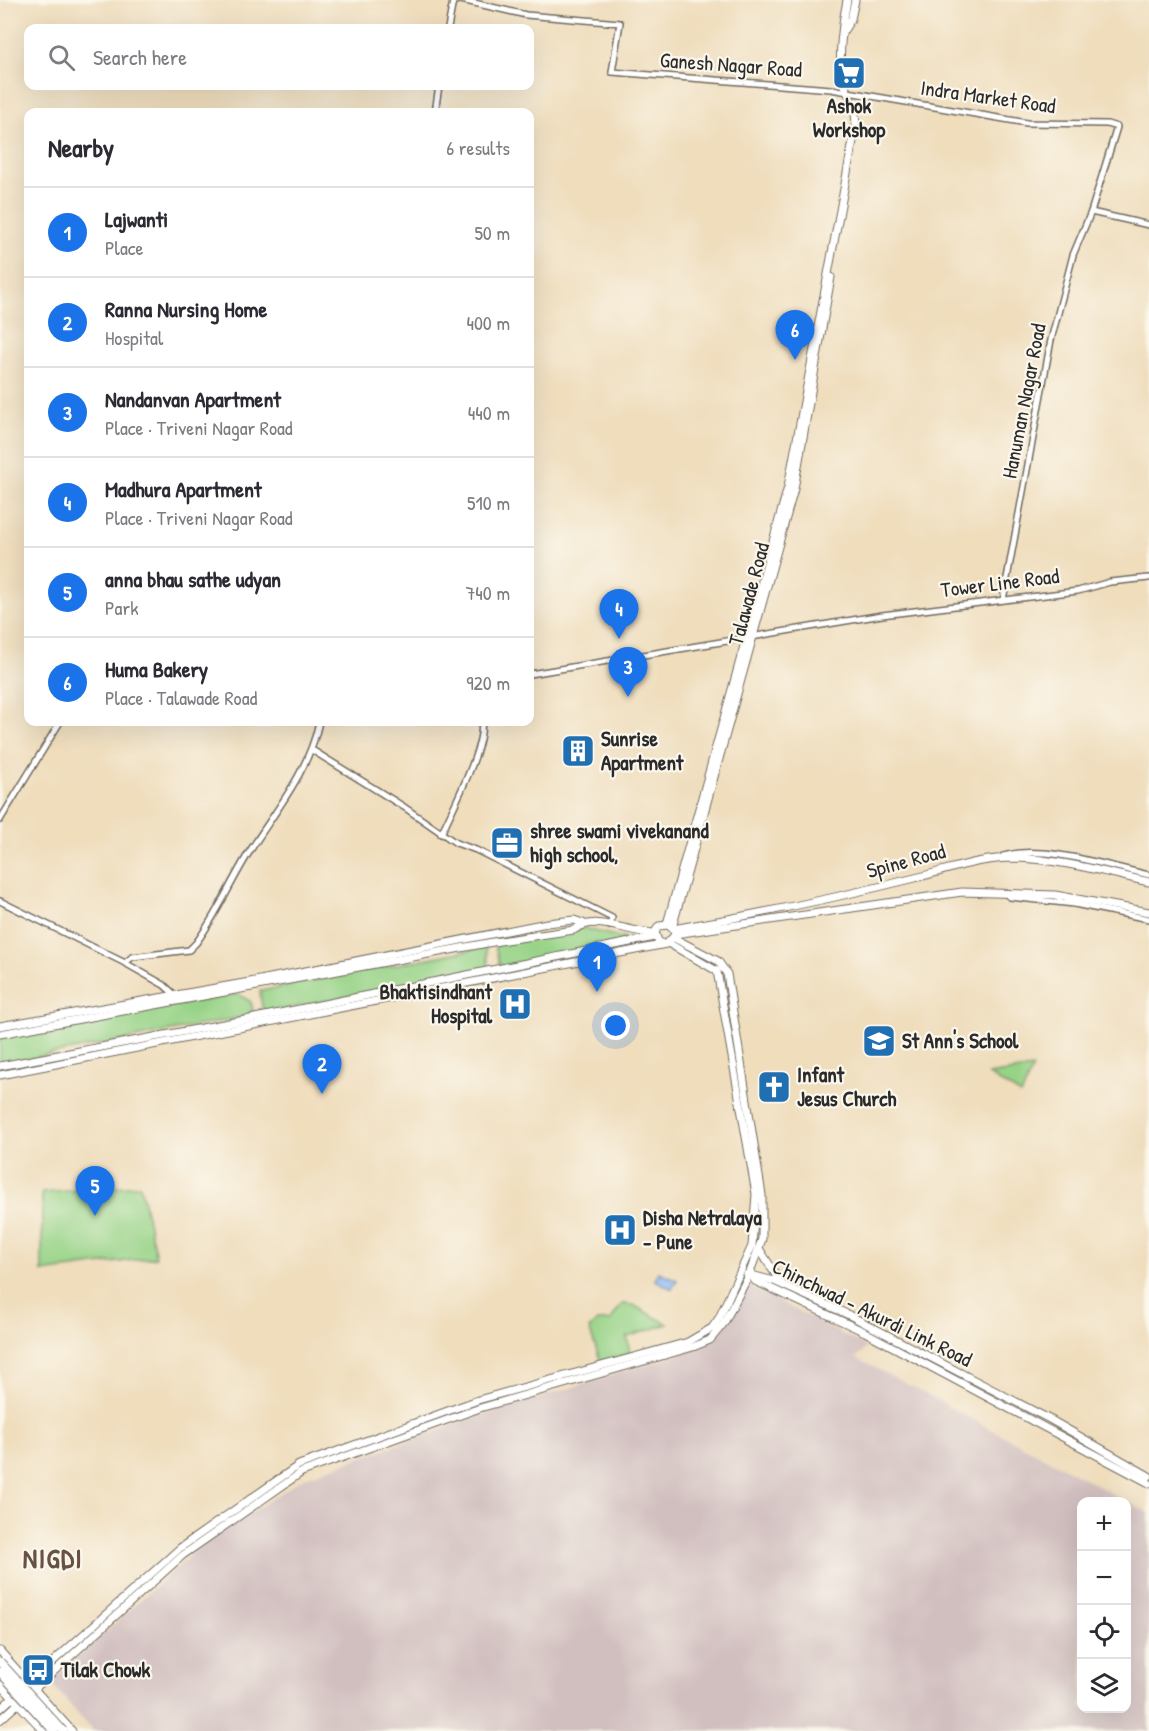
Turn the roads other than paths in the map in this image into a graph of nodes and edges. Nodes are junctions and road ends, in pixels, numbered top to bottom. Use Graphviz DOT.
graph roads {
  1 [pos="461,0"];
  2 [pos="847,0"];
  3 [pos="855,0"];
  4 [pos="449,24"];
  5 [pos="844,30"];
  6 [pos="438,90"];
  7 [pos="849,92"];
  8 [pos="436,108"];
  9 [pos="1091,212"];
  10 [pos="1149,225"];
  11 [pos="1149,578"];
  12 [pos="1003,600"];
  13 [pos="751,638"];
  14 [pos="534,673"];
  15 [pos="58,726"];
  16 [pos="318,726"];
  17 [pos="482,726"];
  18 [pos="312,750"];
  19 [pos="0,820"];
  20 [pos="441,834"];
  21 [pos="995,859"];
  22 [pos="1149,874"];
  23 [pos="1149,882"];
  24 [pos="1005,892"];
  25 [pos="0,901"];
  26 [pos="1149,912"];
  27 [pos="1149,919"];
  28 [pos="584,923"];
  29 [pos="610,926"];
  30 [pos="703,927"];
  31 [pos="670,934"];
  32 [pos="655,935"];
  33 [pos="125,963"];
  34 [pos="175,995"];
  35 [pos="0,1026"];
  36 [pos="0,1034"];
  37 [pos="0,1066"];
  38 [pos="0,1075"];
  39 [pos="760,1250"];
  40 [pos="741,1273"];
  41 [pos="751,1276"];
  42 [pos="782,1284"];
  43 [pos="1149,1476"];
  44 [pos="1149,1483"];
  45 [pos="0,1651"];
  46 [pos="0,1662"];
  47 [pos="0,1672"];
  48 [pos="0,1683"];
  49 [pos="31,1686"];
  50 [pos="13,1697"];
  51 [pos="19,1703"];
  52 [pos="0,1709"];
  53 [pos="0,1720"];
  54 [pos="44,1731"];
  55 [pos="54,1731"];
  56 [pos="63,1731"];
  57 [pos="72,1731"];
  1 -- 4 [label="street"];
  1 -- 7 [label="street, Ganesh Nagar Road"];
  2 -- 5 [label="main road, Talawade Road"];
  3 -- 5 [label="main road, Talawade Road"];
  5 -- 7 [label="main road, Talawade Road"];
  6 -- 8 [label="street"];
  7 -- 9 [label="street, Indra Market Road"];
  7 -- 13 [label="main road, Talawade Road"];
  9 -- 10 [label="street"];
  9 -- 12 [label="street, Hanuman Nagar Road"];
  11 -- 12 [label="street, Tower Line Road"];
  12 -- 13 [label="street, Tower Line Road"];
  13 -- 14 [label="street, Tower Line Road"];
  13 -- 31 [label="main road, Talawade Road"];
  15 -- 19 [label="street"];
  16 -- 18 [label="street"];
  17 -- 20 [label="street"];
  18 -- 20 [label="street"];
  18 -- 33 [label="street"];
  20 -- 29 [label="street"];
  21 -- 22 [label="street"];
  21 -- 23 [label="main road, Spine Road"];
  21 -- 30 [label="main road, Spine Road"];
  24 -- 26 [label="main road, Spine Road"];
  24 -- 27 [label="street"];
  24 -- 30 [label="main road, Spine Road"];
  25 -- 33 [label="street"];
  28 -- 29 [label="main road"];
  28 -- 34 [label="main road"];
  28 -- 36 [label="main road"];
  29 -- 32 [label="main road"];
  30 -- 31 [label="main road, Spine Road"];
  31 -- 32 [label="main road"];
  31 -- 32 [label="main road"];
  31 -- 38 [label="main road, Spine Road"];
  31 -- 39 [label="main road"];
  31 -- 40 [label="main road"];
  32 -- 37 [label="main road"];
  33 -- 34 [label="street"];
  34 -- 35 [label="main road"];
  39 -- 41 [label="main road"];
  39 -- 42 [label="main road"];
  40 -- 41 [label="main road"];
  40 -- 49 [label="main road"];
  41 -- 42 [label="main road, Chinchwad - Akurdi Link Road"];
  41 -- 44 [label="main road, Chinchwad - Akurdi Link Road"];
  41 -- 49 [label="main road"];
  42 -- 43 [label="main road, Chinchwad - Akurdi Link Road"];
  45 -- 49 [label="main road"];
  46 -- 56 [label="highway, bridge"];
  47 -- 55 [label="highway, bridge"];
  48 -- 50 [label="main road"];
  49 -- 50 [label="main road"];
  49 -- 51 [label="main road"];
  49 -- 57 [label="main road"];
  50 -- 51 [label="main road"];
  50 -- 52 [label="main road"];
  51 -- 53 [label="main road"];
  51 -- 54 [label="main road"];
}
